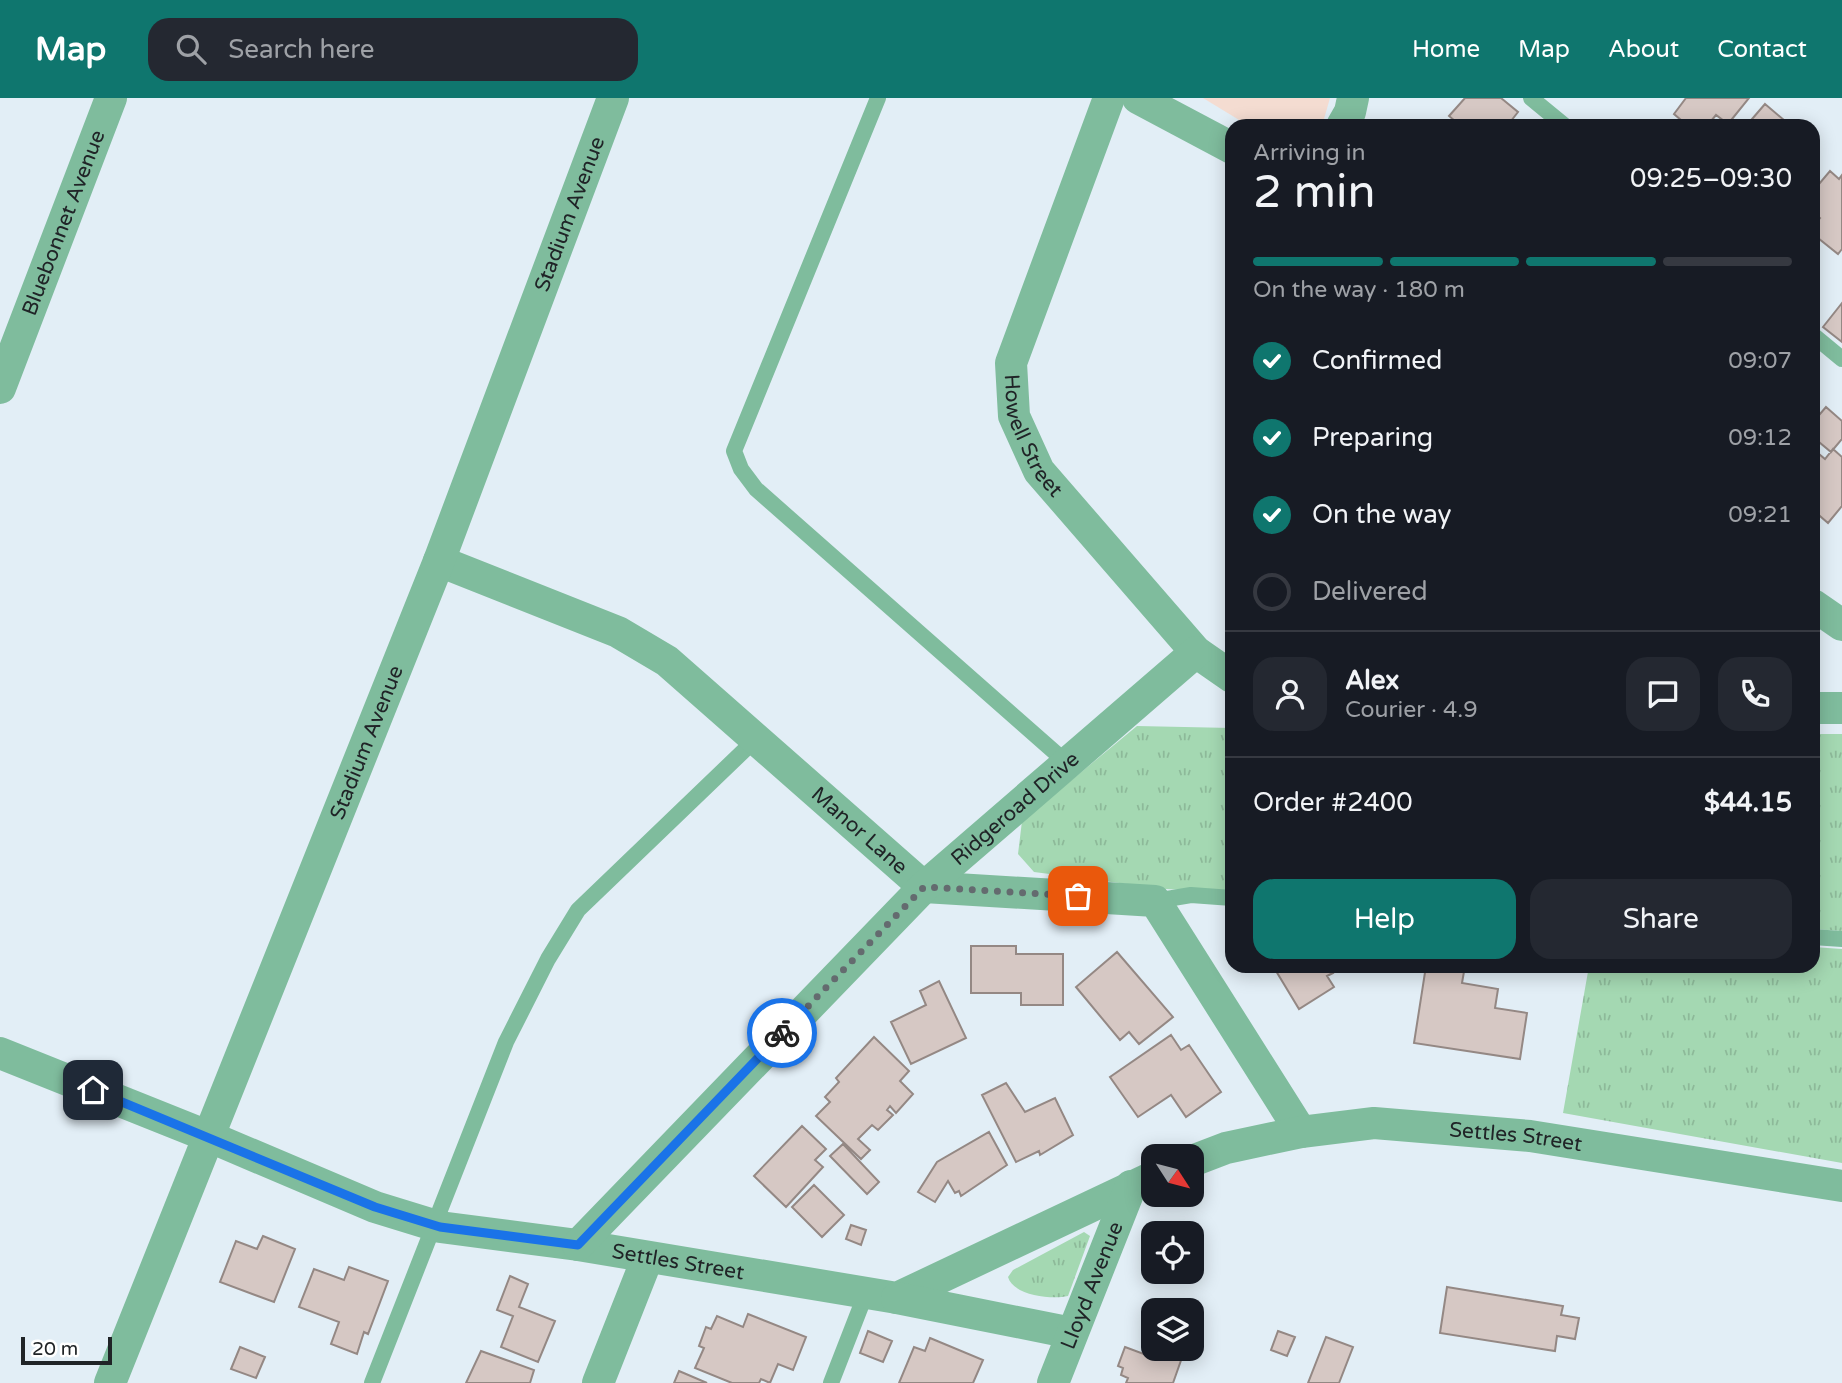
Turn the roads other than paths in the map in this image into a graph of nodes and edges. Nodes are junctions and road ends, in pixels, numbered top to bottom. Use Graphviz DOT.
graph roads {
  1 [pos="111,98"];
  2 [pos="613,98"];
  3 [pos="878,98"];
  4 [pos="1109,98"];
  5 [pos="1138,98"];
  6 [pos="1353,98"];
  7 [pos="1531,98"];
  8 [pos="1346,119"];
  9 [pos="1556,119"];
  10 [pos="1225,143"];
  11 [pos="1820,341"];
  12 [pos="1842,359"];
  13 [pos="0,388"];
  14 [pos="439,561"];
  15 [pos="1820,610"];
  16 [pos="1842,625"];
  17 [pos="1196,652"];
  18 [pos="1225,672"];
  19 [pos="1820,708"];
  20 [pos="1842,708"];
  21 [pos="756,739"];
  22 [pos="1067,763"];
  23 [pos="924,887"];
  24 [pos="1225,897"];
  25 [pos="1155,901"];
  26 [pos="1820,937"];
  27 [pos="1842,939"];
  28 [pos="0,1054"];
  29 [pos="1301,1132"];
  30 [pos="210,1137"];
  31 [pos="1204,1156"];
  32 [pos="1141,1182"];
  33 [pos="1141,1184"];
  34 [pos="1842,1185"];
  35 [pos="434,1225"];
  36 [pos="578,1245"];
  37 [pos="648,1259"];
  38 [pos="866,1293"];
  39 [pos="897,1298"];
  40 [pos="1072,1334"];
  41 [pos="110,1383"];
  42 [pos="372,1383"];
  43 [pos="598,1383"];
  44 [pos="831,1383"];
  45 [pos="1053,1383"];
  1 -- 13 [label="street, Bluebonnet Avenue"];
  2 -- 14 [label="street, Stadium Avenue"];
  3 -- 22 [label="lane"];
  4 -- 17 [label="street, Howell Street"];
  5 -- 10 [label="street"];
  6 -- 8 [label="street"];
  7 -- 9 [label="lane"];
  11 -- 12 [label="lane"];
  14 -- 21 [label="street, Manor Lane"];
  14 -- 30 [label="street, Stadium Avenue"];
  15 -- 16 [label="street"];
  17 -- 18 [label="street"];
  17 -- 22 [label="street, Ridgeroad Drive"];
  19 -- 20 [label="street"];
  21 -- 23 [label="street, Manor Lane"];
  21 -- 35 [label="lane"];
  22 -- 23 [label="street, Ridgeroad Drive"];
  23 -- 25 [label="street, Manor Lane"];
  23 -- 36 [label="street, Ridgeroad Drive"];
  24 -- 25 [label="lane"];
  25 -- 29 [label="street"];
  26 -- 27 [label="lane"];
  28 -- 30 [label="street, Settles Street"];
  29 -- 31 [label="street, Settles Street"];
  29 -- 34 [label="street, Settles Street"];
  30 -- 35 [label="street, Settles Street"];
  30 -- 41 [label="street, Stadium Avenue"];
  32 -- 39 [label="street"];
  33 -- 40 [label="street, Lloyd Avenue"];
  35 -- 36 [label="street, Settles Street"];
  35 -- 42 [label="lane"];
  36 -- 37 [label="street, Settles Street"];
  37 -- 38 [label="street, Settles Street"];
  37 -- 43 [label="street"];
  38 -- 39 [label="street, Settles Street"];
  38 -- 44 [label="lane"];
  39 -- 40 [label="street, Settles Street"];
  40 -- 45 [label="street, Lloyd Avenue"];
}
